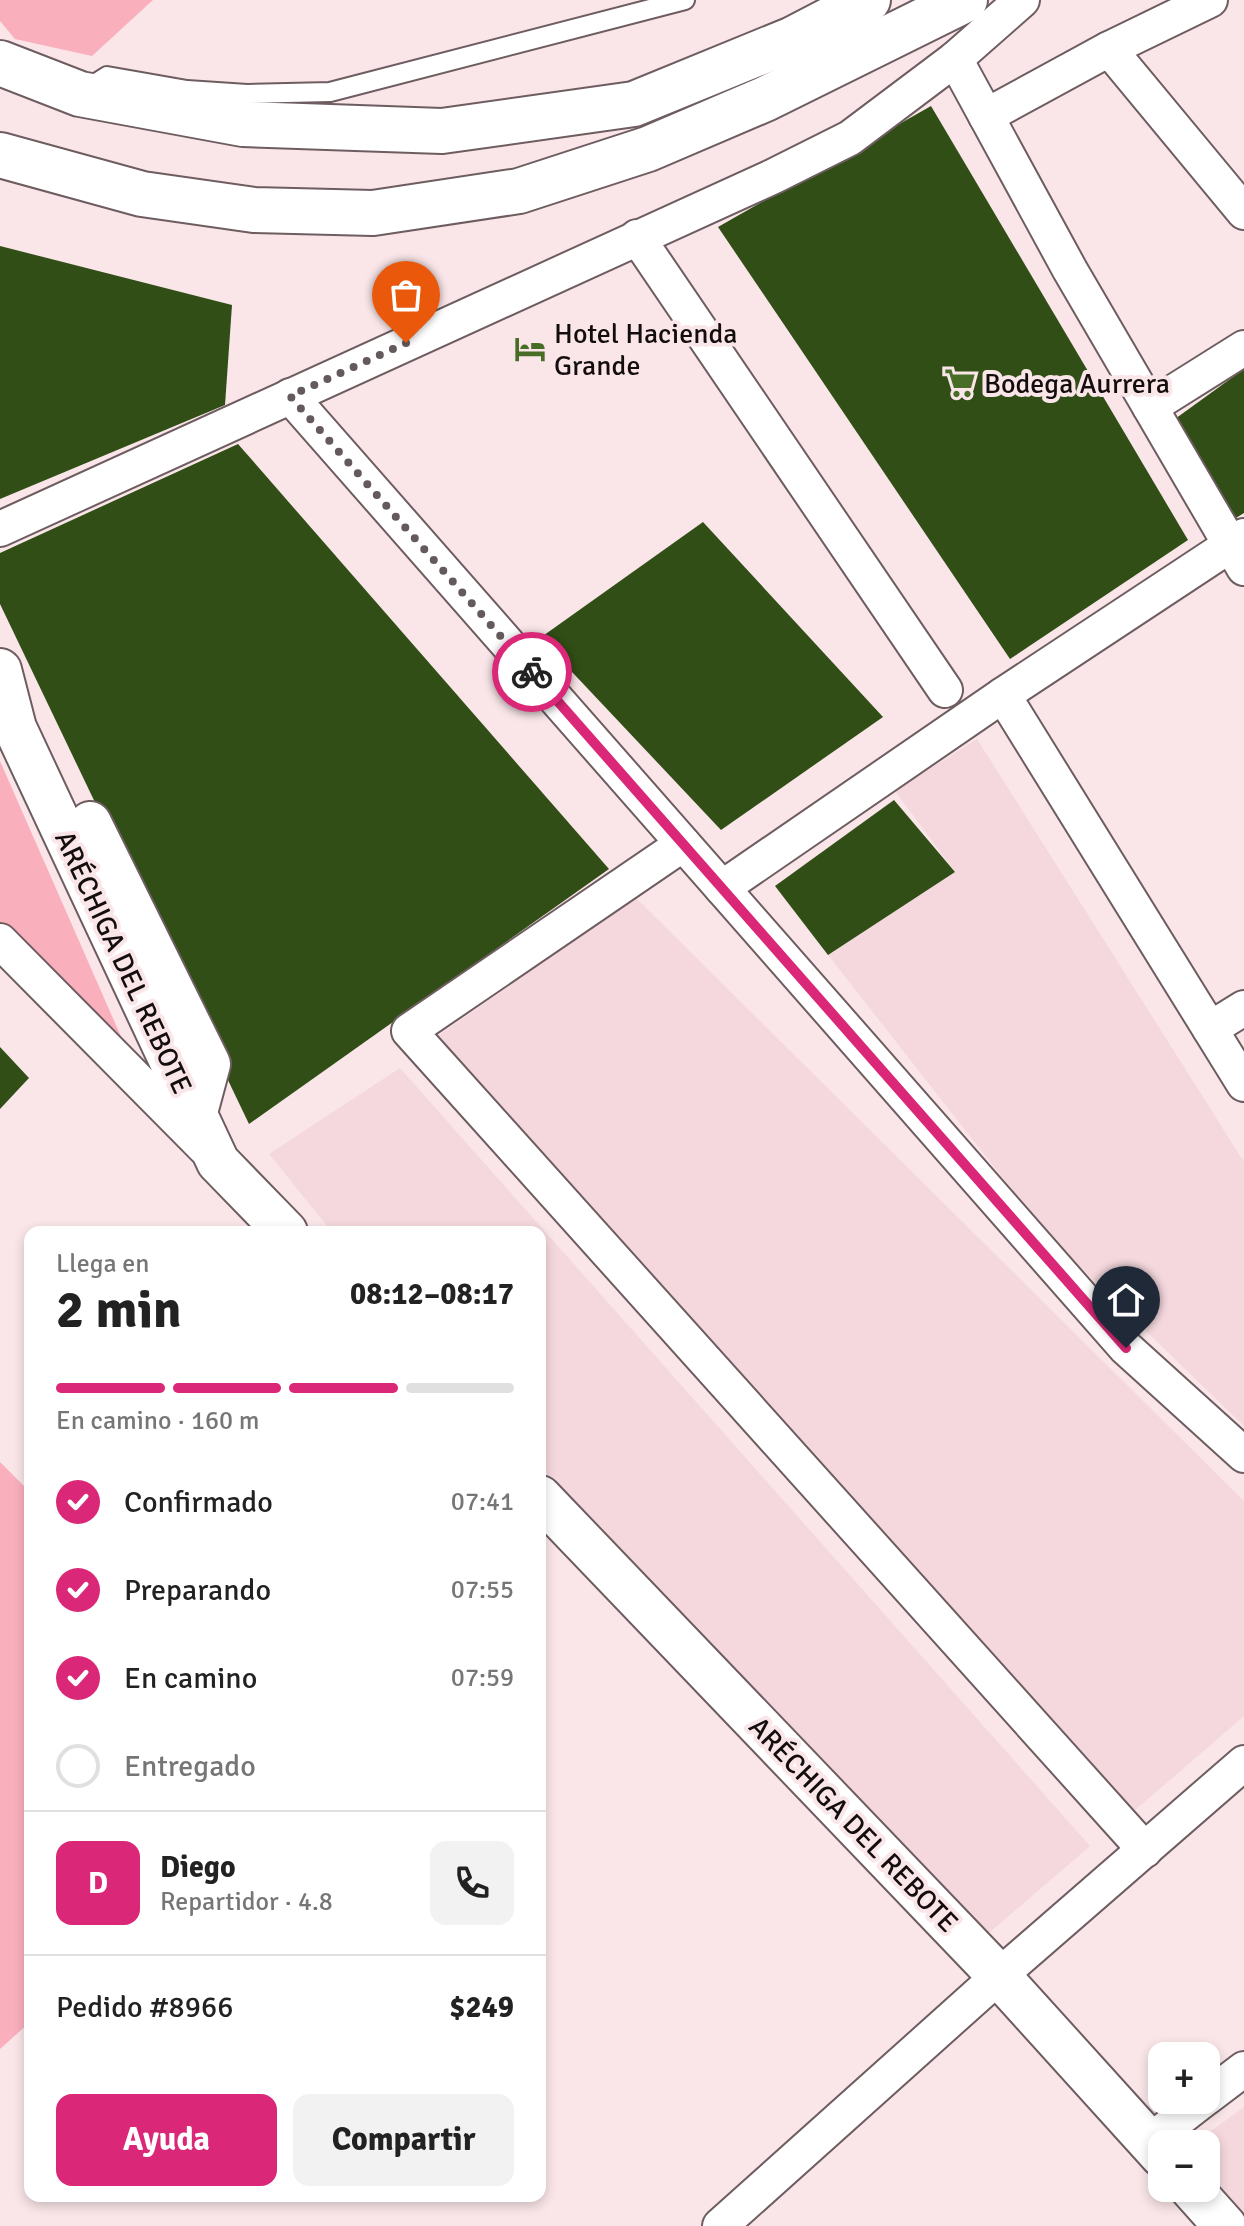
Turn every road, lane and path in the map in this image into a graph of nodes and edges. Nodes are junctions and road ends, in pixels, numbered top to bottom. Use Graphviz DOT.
graph roads {
  1 [pos="685,0"];
  2 [pos="868,0"];
  3 [pos="965,0"];
  4 [pos="1022,0"];
  5 [pos="1210,0"];
  6 [pos="1109,49"];
  7 [pos="955,59"];
  8 [pos="0,63"];
  9 [pos="80,94"];
  10 [pos="986,116"];
  11 [pos="0,155"];
  12 [pos="1244,212"];
  13 [pos="637,237"];
  14 [pos="1244,348"];
  15 [pos="290,396"];
  16 [pos="1150,407"];
  17 [pos="0,529"];
  18 [pos="1239,550"];
  19 [pos="0,670"];
  20 [pos="945,690"];
  21 [pos="1003,695"];
  22 [pos="18,730"];
  23 [pos="683,844"];
  24 [pos="722,888"];
  25 [pos="0,941"];
  26 [pos="1244,1008"];
  27 [pos="1210,1029"];
  28 [pos="1244,1084"];
  29 [pos="218,1162"];
  30 [pos="280,1226"];
  31 [pos="1244,1455"];
  32 [pos="546,1503"];
  33 [pos="1244,1763"];
  34 [pos="1145,1850"];
  35 [pos="999,1976"];
  36 [pos="1244,2069"];
  37 [pos="1220,2087"];
  38 [pos="1190,2114"];
  39 [pos="1174,2130"];
  40 [pos="1148,2141"];
  41 [pos="1204,2202"];
  42 [pos="720,2226"];
  43 [pos="1225,2226"];
  1 -- 9 [label="lane"];
  2 -- 9 [label="main road"];
  3 -- 11 [label="main road"];
  4 -- 7 [label="street"];
  5 -- 6 [label="street"];
  6 -- 10 [label="street"];
  6 -- 12 [label="street"];
  7 -- 10 [label="street"];
  7 -- 13 [label="street"];
  8 -- 9 [label="main road"];
  10 -- 16 [label="street"];
  13 -- 15 [label="street"];
  13 -- 20 [label="street"];
  14 -- 16 [label="street"];
  15 -- 17 [label="street"];
  15 -- 23 [label="street"];
  16 -- 18 [label="street"];
  18 -- 21 [label="street"];
  19 -- 22 [label="street"];
  21 -- 24 [label="street"];
  21 -- 27 [label="street"];
  22 -- 29 [label="street, ARÉCHIGA DEL REBOTE"];
  23 -- 24 [label="street"];
  23 -- 34 [label="street"];
  24 -- 31 [label="street"];
  25 -- 29 [label="street"];
  26 -- 27 [label="street"];
  27 -- 28 [label="street"];
  29 -- 30 [label="street, ARÉCHIGA DEL REBOTE"];
  32 -- 35 [label="street, ARÉCHIGA DEL REBOTE"];
  33 -- 34 [label="street"];
  34 -- 35 [label="street"];
  35 -- 40 [label="street, ARÉCHIGA DEL REBOTE"];
  35 -- 42 [label="street"];
  36 -- 37 [label="street"];
  38 -- 39 [label="street"];
  41 -- 43 [label="street"];
}
